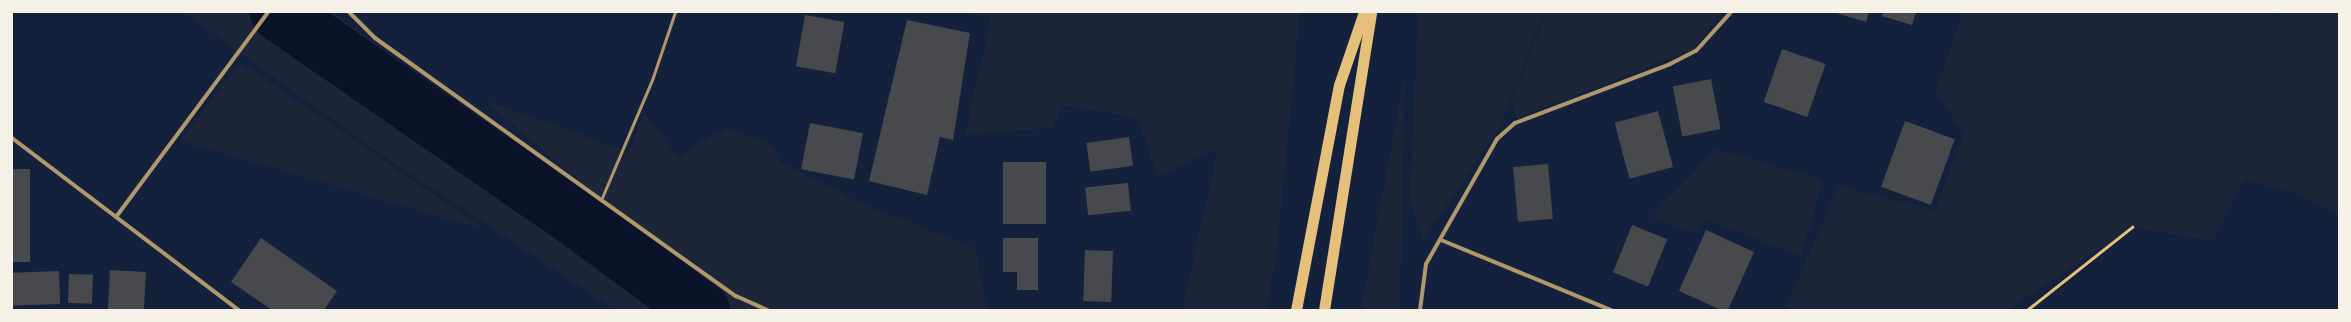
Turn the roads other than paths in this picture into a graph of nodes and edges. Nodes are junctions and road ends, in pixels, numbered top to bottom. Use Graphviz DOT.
graph roads {
  1 [pos="268,12"];
  2 [pos="349,12"];
  3 [pos="675,12"];
  4 [pos="1364,12"];
  5 [pos="1371,12"];
  6 [pos="1731,12"];
  7 [pos="12,138"];
  8 [pos="601,200"];
  9 [pos="116,217"];
  10 [pos="1441,240"];
  11 [pos="239,310"];
  12 [pos="768,310"];
  13 [pos="1296,310"];
  14 [pos="1324,310"];
  15 [pos="1420,310"];
  16 [pos="1611,310"];
  1 -- 9 [label="street"];
  2 -- 8 [label="street"];
  3 -- 8 [label="lane"];
  4 -- 13 [label="highway"];
  5 -- 14 [label="highway"];
  6 -- 10 [label="street"];
  7 -- 9 [label="street"];
  8 -- 12 [label="street"];
  9 -- 11 [label="street"];
  10 -- 15 [label="street"];
  10 -- 16 [label="street"];
}
